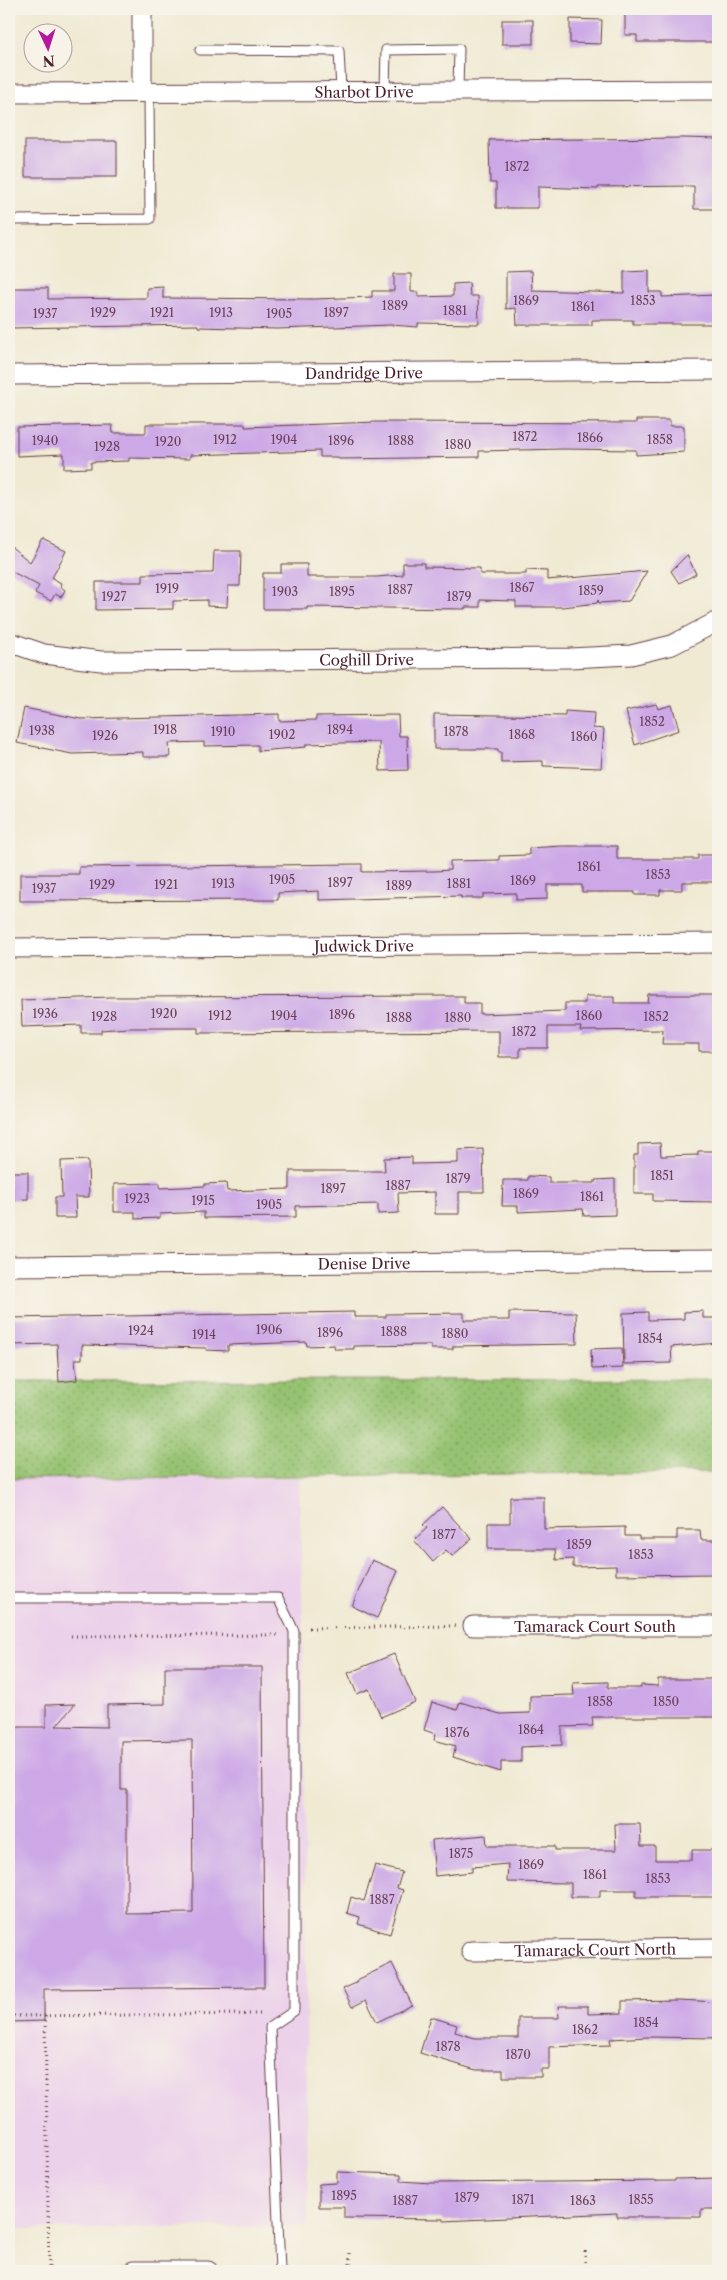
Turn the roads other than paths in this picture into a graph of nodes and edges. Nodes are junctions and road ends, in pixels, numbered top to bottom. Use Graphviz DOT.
graph roads {
  1 [pos="142,9"];
  2 [pos="200,50"];
  3 [pos="341,90"];
  4 [pos="385,90"];
  5 [pos="458,90"];
  6 [pos="718,90"];
  7 [pos="9,92"];
  8 [pos="145,92"];
  9 [pos="9,220"];
  10 [pos="718,370"];
  11 [pos="9,375"];
  12 [pos="718,621"];
  13 [pos="9,642"];
  14 [pos="718,943"];
  15 [pos="9,948"];
  16 [pos="718,1260"];
  17 [pos="9,1266"];
  18 [pos="9,1598"];
  19 [pos="473,1626"];
  20 [pos="718,1626"];
  21 [pos="718,1948"];
  22 [pos="471,1951"];
  23 [pos="133,2271"];
  24 [pos="208,2271"];
  25 [pos="280,2271"];
  1 -- 8 [label="street"];
  2 -- 3 [label="lane"];
  3 -- 4 [label="street, Sharbot Drive"];
  3 -- 8 [label="street, Sharbot Drive"];
  4 -- 5 [label="street, Sharbot Drive"];
  4 -- 5 [label="lane"];
  5 -- 6 [label="street, Sharbot Drive"];
  7 -- 8 [label="street, Sharbot Drive"];
  8 -- 9 [label="lane"];
  10 -- 11 [label="street, Dandridge Drive"];
  12 -- 13 [label="street, Coghill Drive"];
  14 -- 15 [label="street, Judwick Drive"];
  16 -- 17 [label="street, Denise Drive"];
  18 -- 25 [label="lane"];
  19 -- 20 [label="street, Tamarack Court South"];
  21 -- 22 [label="street, Tamarack Court North"];
  23 -- 24 [label="street"];
}
